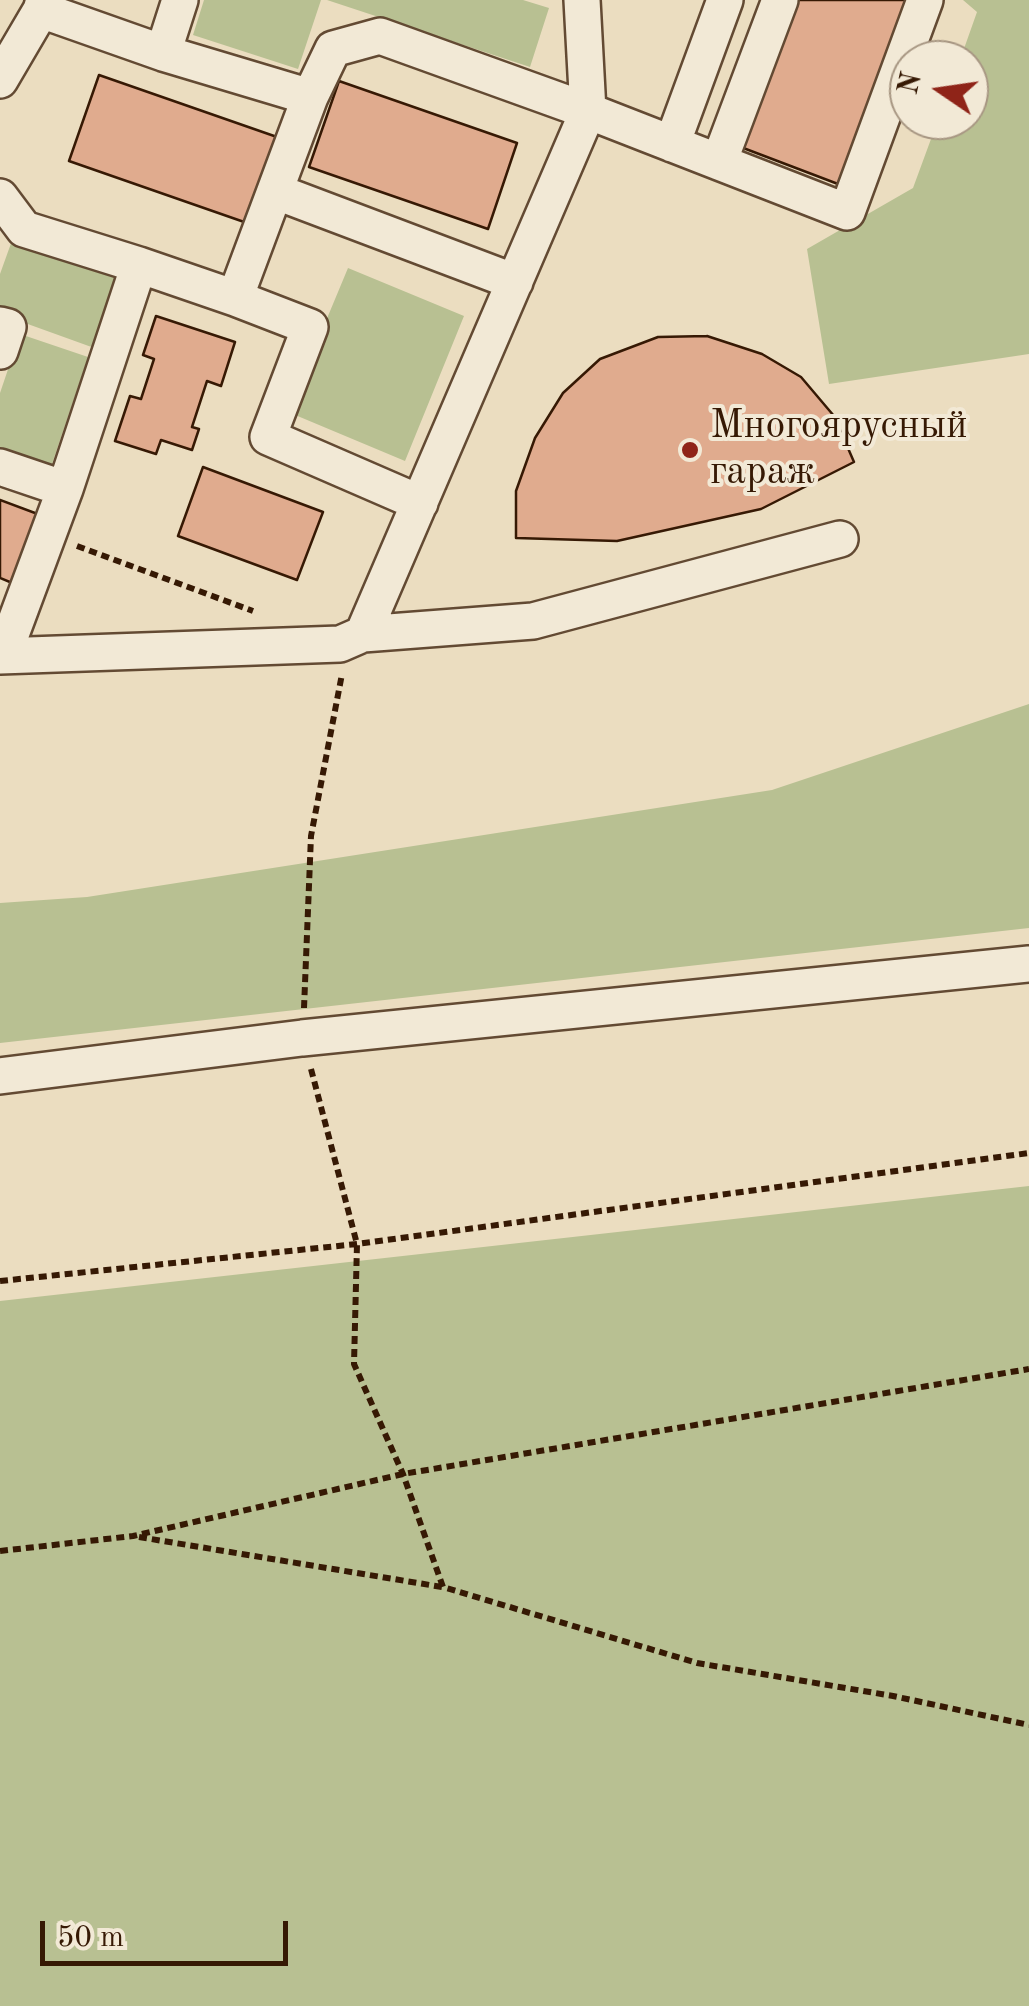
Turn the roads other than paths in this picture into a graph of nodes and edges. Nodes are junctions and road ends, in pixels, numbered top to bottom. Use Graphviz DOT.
graph roads {
  1 [pos="180,0"];
  2 [pos="582,0"];
  3 [pos="725,0"];
  4 [pos="780,0"];
  5 [pos="925,0"];
  6 [pos="42,5"];
  7 [pos="163,53"];
  8 [pos="0,80"];
  9 [pos="310,97"];
  10 [pos="588,111"];
  11 [pos="672,144"];
  12 [pos="719,162"];
  13 [pos="277,192"];
  14 [pos="0,197"];
  15 [pos="138,265"];
  16 [pos="515,282"];
  17 [pos="235,298"];
  18 [pos="0,325"];
  19 [pos="0,351"];
  20 [pos="0,468"];
  21 [pos="66,489"];
  22 [pos="420,503"];
  23 [pos="840,539"];
  24 [pos="351,639"];
  25 [pos="2,656"];
  26 [pos="1029,964"];
  27 [pos="0,1076"];
  1 -- 7 [label="lane"];
  2 -- 10 [label="lane"];
  3 -- 11 [label="lane"];
  4 -- 12 [label="lane"];
  5 -- 12 [label="lane"];
  6 -- 7 [label="lane"];
  6 -- 8 [label="lane"];
  7 -- 9 [label="lane"];
  9 -- 10 [label="lane"];
  9 -- 13 [label="lane"];
  10 -- 11 [label="lane"];
  10 -- 16 [label="lane"];
  11 -- 12 [label="lane"];
  13 -- 16 [label="lane"];
  13 -- 17 [label="lane"];
  14 -- 15 [label="lane"];
  15 -- 17 [label="lane"];
  15 -- 21 [label="lane"];
  16 -- 22 [label="lane"];
  17 -- 22 [label="lane"];
  18 -- 19 [label="lane"];
  20 -- 21 [label="lane"];
  21 -- 25 [label="lane"];
  22 -- 24 [label="lane"];
  23 -- 24 [label="lane"];
  24 -- 25 [label="lane"];
  26 -- 27 [label="lane"];
}
